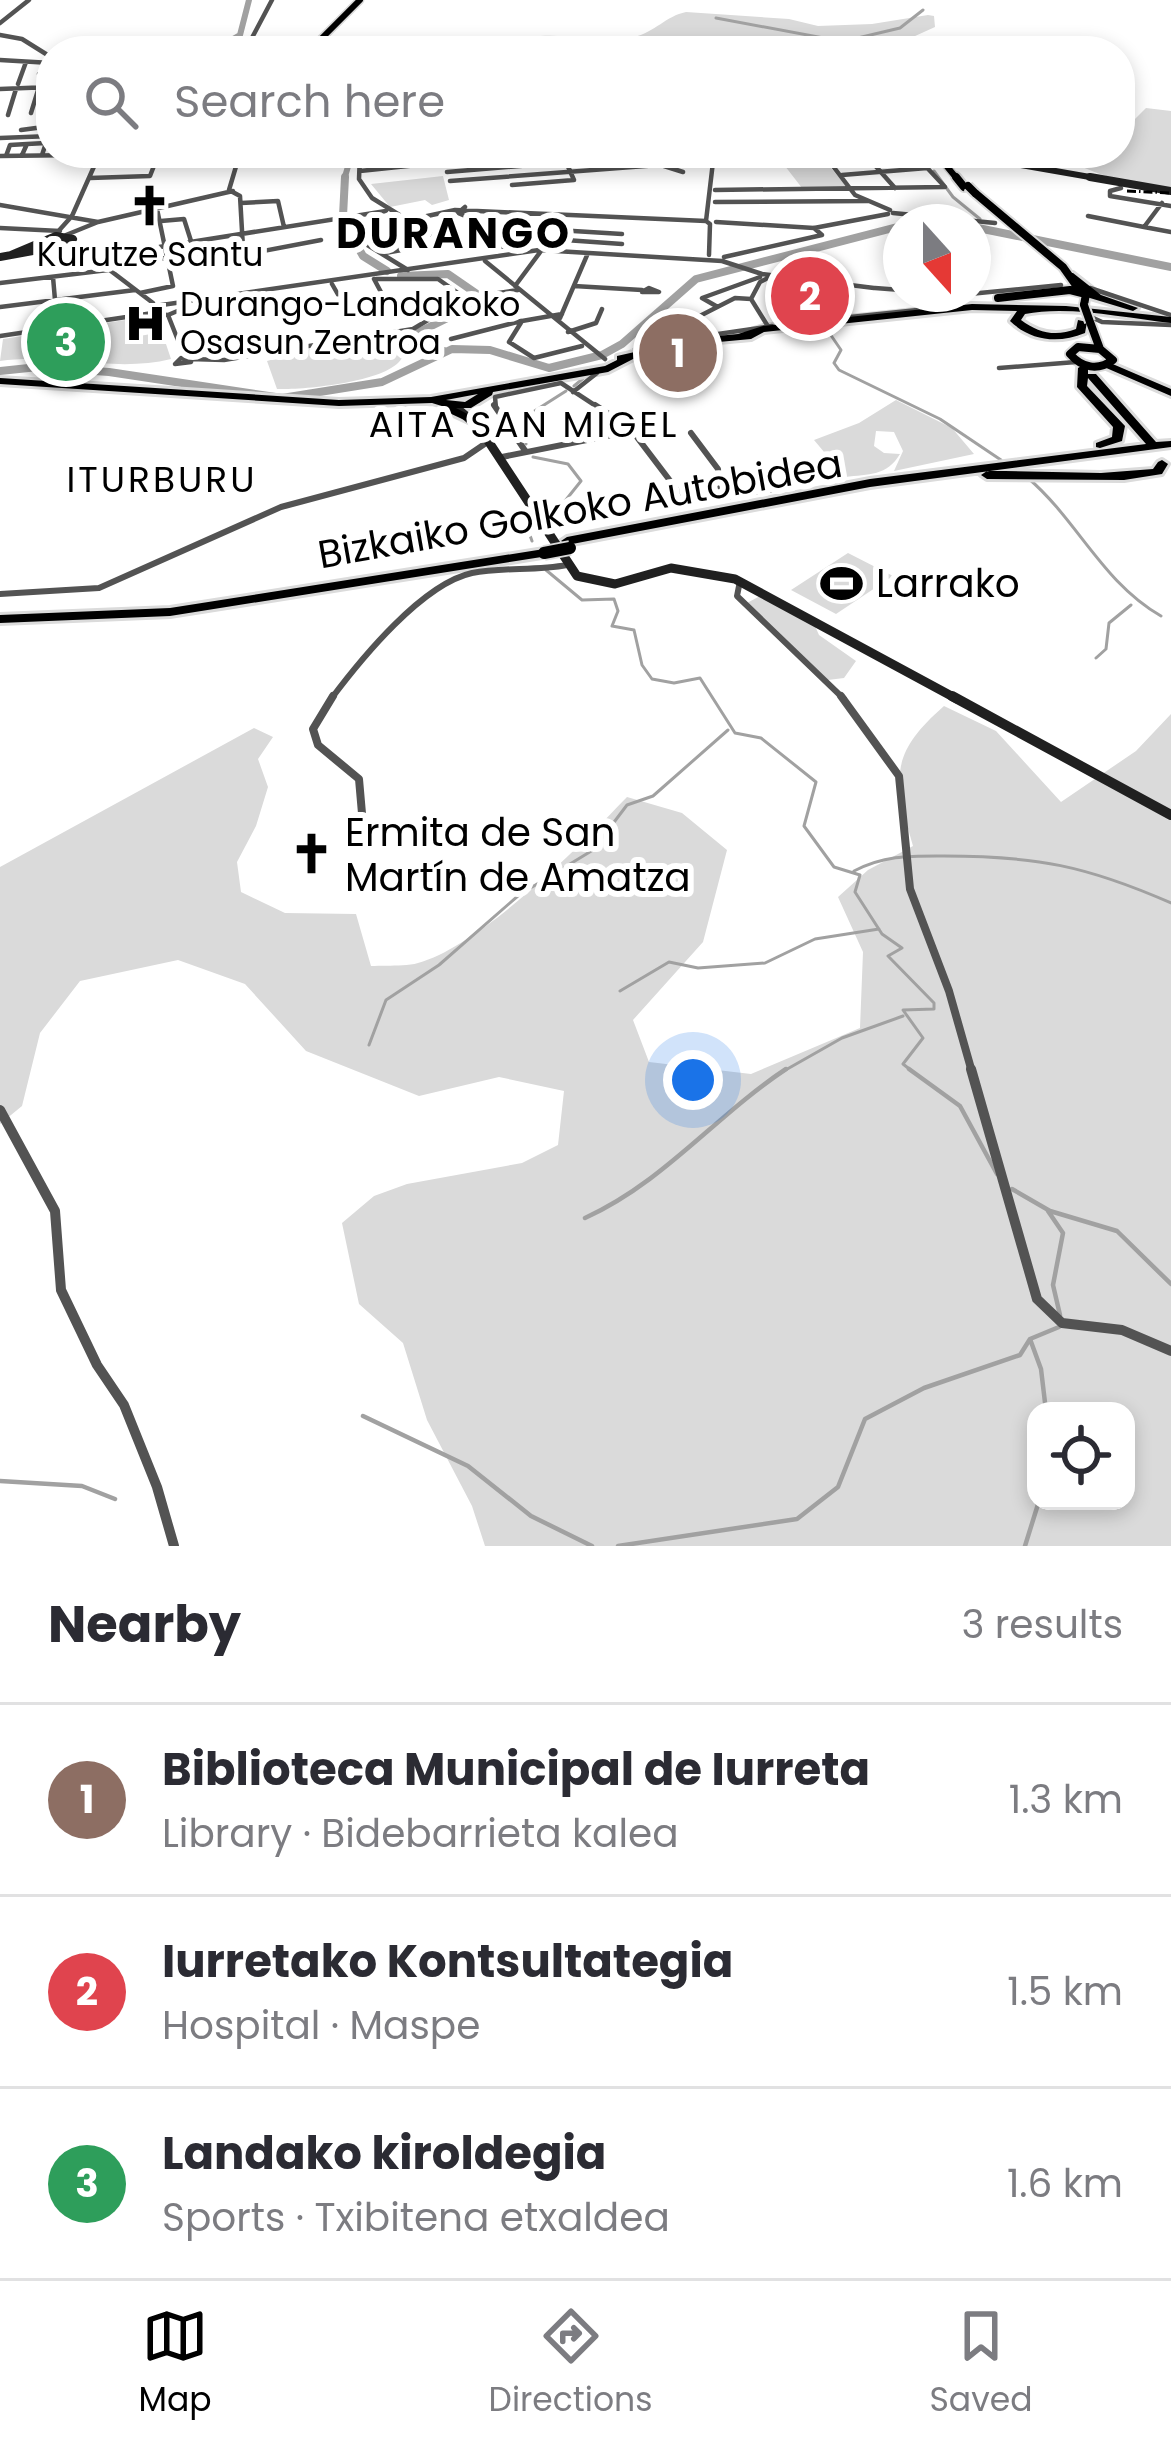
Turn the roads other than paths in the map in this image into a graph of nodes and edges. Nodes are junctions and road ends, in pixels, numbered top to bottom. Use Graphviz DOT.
graph roads {
  1 [pos="28,0"];
  2 [pos="272,0"];
  3 [pos="360,0"];
  4 [pos="0,23"];
  5 [pos="0,35"];
  6 [pos="252,36"];
  7 [pos="331,36"];
  8 [pos="36,49"];
  9 [pos="36,59"];
  10 [pos="1,60"];
  11 [pos="36,63"];
  12 [pos="36,74"];
  13 [pos="23,75"];
  14 [pos="36,85"];
  15 [pos="17,86"];
  16 [pos="0,87"];
  17 [pos="31,113"];
  18 [pos="8,115"];
  19 [pos="36,128"];
  20 [pos="21,130"];
  21 [pos="36,137"];
  22 [pos="0,141"];
  23 [pos="27,144"];
  24 [pos="36,144"];
  25 [pos="10,145"];
  26 [pos="22,155"];
  27 [pos="36,155"];
  28 [pos="3,156"];
  29 [pos="94,168"];
  30 [pos="153,168"];
  31 [pos="237,168"];
  32 [pos="382,168"];
  33 [pos="447,168"];
  34 [pos="495,168"];
  35 [pos="570,168"];
  36 [pos="645,168"];
  37 [pos="667,168"];
  38 [pos="715,168"];
  39 [pos="716,168"];
  40 [pos="835,168"];
  41 [pos="877,168"];
  42 [pos="929,168"];
  43 [pos="954,168"];
  44 [pos="954,168"];
  45 [pos="1035,168"];
  46 [pos="360,170"];
  47 [pos="900,171"];
  48 [pos="447,172"];
  49 [pos="572,172"];
  50 [pos="683,172"];
  51 [pos="881,172"];
  52 [pos="842,176"];
  53 [pos="89,178"];
  54 [pos="537,179"];
  55 [pos="450,182"];
  56 [pos="512,185"];
  57 [pos="1116,188"];
  58 [pos="853,189"];
  59 [pos="896,189"];
  60 [pos="916,189"];
  61 [pos="715,190"];
  62 [pos="969,190"];
  63 [pos="232,191"];
  64 [pos="1171,191"];
  65 [pos="868,201"];
  66 [pos="715,202"];
  67 [pos="240,203"];
  68 [pos="1162,203"];
  69 [pos="0,205"];
  70 [pos="467,206"];
  71 [pos="1171,206"];
  72 [pos="445,208"];
  73 [pos="157,209"];
  74 [pos="883,209"];
  75 [pos="386,211"];
  76 [pos="883,212"];
  77 [pos="458,213"];
  78 [pos="529,213"];
  79 [pos="73,216"];
  80 [pos="567,216"];
  81 [pos="1088,216"];
  82 [pos="402,220"];
  83 [pos="991,220"];
  84 [pos="997,220"];
  85 [pos="98,221"];
  86 [pos="161,221"];
  87 [pos="622,221"];
  88 [pos="711,221"];
  89 [pos="284,227"];
  90 [pos="1144,227"];
  91 [pos="0,228"];
  92 [pos="814,228"];
  93 [pos="496,229"];
  94 [pos="557,230"];
  95 [pos="1171,232"];
  96 [pos="240,234"];
  97 [pos="622,234"];
  98 [pos="64,237"];
  99 [pos="551,239"];
  100 [pos="321,240"];
  101 [pos="191,242"];
  102 [pos="622,244"];
  103 [pos="468,246"];
  104 [pos="398,250"];
  105 [pos="542,250"];
  106 [pos="90,252"];
  107 [pos="167,252"];
  108 [pos="1042,252"];
  109 [pos="588,253"];
  110 [pos="383,254"];
  111 [pos="622,255"];
  112 [pos="0,257"];
  113 [pos="708,257"];
  114 [pos="723,259"];
  115 [pos="481,260"];
  116 [pos="110,268"];
  117 [pos="408,270"];
  118 [pos="120,272"];
  119 [pos="383,274"];
  120 [pos="396,274"];
  121 [pos="1070,274"];
  122 [pos="763,276"];
  123 [pos="53,277"];
  124 [pos="374,278"];
  125 [pos="0,283"];
  126 [pos="332,284"];
  127 [pos="574,286"];
  128 [pos="516,288"];
  129 [pos="883,288"];
  130 [pos="642,290"];
  131 [pos="140,291"];
  132 [pos="382,294"];
  133 [pos="251,297"];
  134 [pos="340,298"];
  135 [pos="467,298"];
  136 [pos="751,299"];
  137 [pos="1005,299"];
  138 [pos="991,300"];
  139 [pos="1079,300"];
  140 [pos="55,301"];
  141 [pos="991,301"];
  142 [pos="0,307"];
  143 [pos="179,307"];
  144 [pos="718,307"];
  145 [pos="991,307"];
  146 [pos="156,308"];
  147 [pos="602,309"];
  148 [pos="884,312"];
  149 [pos="910,312"];
  150 [pos="259,314"];
  151 [pos="562,314"];
  152 [pos="896,314"];
  153 [pos="166,315"];
  154 [pos="547,315"];
  155 [pos="1113,318"];
  156 [pos="522,321"];
  157 [pos="1170,321"];
  158 [pos="559,326"];
  159 [pos="768,330"];
  160 [pos="567,332"];
  161 [pos="661,333"];
  162 [pos="0,335"];
  163 [pos="1038,335"];
  164 [pos="451,339"];
  165 [pos="633,352"];
  166 [pos="1090,358"];
  167 [pos="599,360"];
  168 [pos="1013,367"];
  169 [pos="1148,380"];
  170 [pos="0,381"];
  171 [pos="531,381"];
  172 [pos="1171,390"];
  173 [pos="573,392"];
  174 [pos="460,398"];
  175 [pos="393,402"];
  176 [pos="477,423"];
  177 [pos="625,430"];
  178 [pos="691,433"];
  179 [pos="489,442"];
  180 [pos="1150,442"];
  181 [pos="526,452"];
  182 [pos="1168,453"];
  183 [pos="502,457"];
  184 [pos="938,472"];
  185 [pos="510,474"];
  186 [pos="954,476"];
  187 [pos="774,489"];
  188 [pos="720,498"];
  189 [pos="557,557"];
  190 [pos="740,581"];
  191 [pos="0,594"];
  192 [pos="0,615"];
  193 [pos="1171,815"];
  194 [pos="363,825"];
  195 [pos="0,1110"];
  196 [pos="1171,1351"];
  197 [pos="174,1546"];
  1 -- 4 [label="street"];
  2 -- 6 [label="street"];
  3 -- 7 [label="main road"];
  5 -- 8 [label="street"];
  9 -- 10 [label="street"];
  11 -- 15 [label="street"];
  12 -- 13 [label="street"];
  14 -- 15 [label="street"];
  14 -- 17 [label="street"];
  15 -- 16 [label="street"];
  15 -- 18 [label="street"];
  19 -- 20 [label="street"];
  21 -- 22 [label="street"];
  22 -- 25 [label="street"];
  23 -- 24 [label="street"];
  23 -- 25 [label="street"];
  23 -- 26 [label="street"];
  25 -- 28 [label="street"];
  26 -- 27 [label="street"];
  26 -- 28 [label="street"];
  29 -- 53 [label="street"];
  30 -- 53 [label="street"];
  31 -- 63 [label="street"];
  32 -- 46 [label="street"];
  33 -- 48 [label="street"];
  34 -- 48 [label="street"];
  35 -- 49 [label="street"];
  36 -- 49 [label="street"];
  37 -- 50 [label="street"];
  38 -- 88 [label="street"];
  39 -- 61 [label="street"];
  40 -- 52 [label="street"];
  41 -- 51 [label="street"];
  42 -- 47 [label="street"];
  42 -- 60 [label="street"];
  43 -- 62 [label="main road"];
  44 -- 62 [label="main road"];
  45 -- 57 [label="street"];
  46 -- 75 [label="street"];
  47 -- 51 [label="street"];
  47 -- 60 [label="street"];
  48 -- 55 [label="street"];
  49 -- 54 [label="street"];
  49 -- 55 [label="street"];
  51 -- 52 [label="street"];
  51 -- 59 [label="street"];
  52 -- 58 [label="street"];
  53 -- 79 [label="street"];
  54 -- 55 [label="street"];
  54 -- 56 [label="street"];
  57 -- 64 [label="street"];
  57 -- 68 [label="street"];
  58 -- 59 [label="street"];
  58 -- 61 [label="street"];
  58 -- 65 [label="street"];
  59 -- 60 [label="street"];
  61 -- 66 [label="street"];
  62 -- 84 [label="main road"];
  63 -- 67 [label="street"];
  63 -- 73 [label="street"];
  65 -- 66 [label="street"];
  65 -- 74 [label="street"];
  66 -- 88 [label="street"];
  67 -- 89 [label="street"];
  67 -- 96 [label="street"];
  68 -- 71 [label="street"];
  68 -- 90 [label="street"];
  69 -- 79 [label="street"];
  70 -- 72 [label="street"];
  70 -- 77 [label="street"];
  70 -- 78 [label="street"];
  72 -- 77 [label="street"];
  72 -- 82 [label="street"];
  73 -- 85 [label="street"];
  73 -- 86 [label="street"];
  75 -- 82 [label="street"];
  75 -- 89 [label="street"];
  76 -- 92 [label="street"];
  77 -- 93 [label="street"];
  78 -- 80 [label="street"];
  78 -- 93 [label="street"];
  79 -- 85 [label="street"];
  79 -- 98 [label="street"];
  80 -- 87 [label="street"];
  80 -- 94 [label="street"];
  81 -- 90 [label="street"];
  82 -- 103 [label="street"];
  82 -- 110 [label="street"];
  83 -- 84 [label="street"];
  84 -- 108 [label="main road"];
  85 -- 98 [label="street"];
  86 -- 101 [label="street"];
  86 -- 107 [label="street"];
  87 -- 88 [label="street"];
  87 -- 97 [label="street"];
  88 -- 92 [label="street"];
  88 -- 113 [label="street"];
  89 -- 96 [label="street"];
  90 -- 95 [label="street"];
  91 -- 98 [label="street"];
  92 -- 114 [label="street"];
  93 -- 103 [label="street"];
  94 -- 97 [label="street"];
  94 -- 99 [label="street"];
  96 -- 101 [label="street"];
  96 -- 107 [label="street"];
  97 -- 102 [label="street"];
  98 -- 106 [label="street"];
  98 -- 106 [label="street"];
  98 -- 112 [label="street"];
  99 -- 102 [label="street"];
  99 -- 105 [label="street"];
  100 -- 107 [label="street"];
  101 -- 107 [label="street"];
  102 -- 111 [label="street"];
  103 -- 105 [label="street"];
  103 -- 115 [label="street"];
  104 -- 110 [label="street"];
  105 -- 109 [label="street"];
  105 -- 115 [label="street"];
  105 -- 128 [label="street"];
  106 -- 107 [label="street"];
  106 -- 116 [label="street"];
  106 -- 116 [label="street"];
  107 -- 116 [label="street"];
  107 -- 118 [label="street"];
  107 -- 131 [label="street"];
  108 -- 121 [label="main road"];
  108 -- 139 [label="main road"];
  109 -- 111 [label="street"];
  109 -- 127 [label="street"];
  110 -- 117 [label="street"];
  111 -- 113 [label="street"];
  113 -- 114 [label="street"];
  114 -- 122 [label="street"];
  115 -- 117 [label="street"];
  115 -- 120 [label="street"];
  115 -- 128 [label="street"];
  116 -- 118 [label="street"];
  116 -- 123 [label="street"];
  116 -- 131 [label="street"];
  117 -- 119 [label="street"];
  117 -- 120 [label="street"];
  118 -- 131 [label="street"];
  119 -- 124 [label="street"];
  119 -- 143 [label="street"];
  120 -- 124 [label="street"];
  121 -- 139 [label="highway"];
  121 -- 139 [label="main road"];
  122 -- 129 [label="street"];
  122 -- 136 [label="street"];
  122 -- 144 [label="street"];
  123 -- 125 [label="street"];
  123 -- 140 [label="street"];
  124 -- 126 [label="street"];
  124 -- 132 [label="street"];
  124 -- 135 [label="street"];
  126 -- 133 [label="street"];
  126 -- 134 [label="street"];
  127 -- 130 [label="street"];
  127 -- 151 [label="street"];
  128 -- 135 [label="street"];
  128 -- 154 [label="street"];
  131 -- 140 [label="street"];
  131 -- 146 [label="street"];
  133 -- 143 [label="street"];
  133 -- 150 [label="street"];
  135 -- 153 [label="street"];
  136 -- 144 [label="street"];
  136 -- 159 [label="street"];
  137 -- 138 [label="highway"];
  137 -- 139 [label="main road"];
  139 -- 141 [label="street"];
  139 -- 155 [label="street"];
  139 -- 157 [label="highway"];
  139 -- 163 [label="highway"];
  139 -- 166 [label="main road"];
  140 -- 142 [label="street"];
  143 -- 146 [label="street"];
  143 -- 153 [label="street"];
  144 -- 161 [label="street"];
  145 -- 155 [label="highway"];
  146 -- 153 [label="street"];
  146 -- 162 [label="street"];
  147 -- 160 [label="street"];
  148 -- 159 [label="street"];
  149 -- 152 [label="highway"];
  151 -- 154 [label="street"];
  151 -- 158 [label="street"];
  152 -- 159 [label="highway"];
  152 -- 166 [label="highway"];
  154 -- 156 [label="street"];
  154 -- 158 [label="street"];
  155 -- 157 [label="highway"];
  155 -- 163 [label="highway"];
  155 -- 166 [label="street"];
  156 -- 164 [label="street"];
  156 -- 167 [label="street"];
  158 -- 160 [label="street"];
  159 -- 161 [label="street"];
  159 -- 165 [label="highway"];
  160 -- 167 [label="street"];
  161 -- 165 [label="street"];
  163 -- 166 [label="highway"];
  165 -- 167 [label="highway"];
  166 -- 168 [label="street"];
  166 -- 169 [label="highway"];
  166 -- 169 [label="highway"];
  166 -- 180 [label="highway"];
  166 -- 184 [label="highway"];
  167 -- 171 [label="highway"];
  167 -- 173 [label="street"];
  169 -- 172 [label="highway"];
  170 -- 175 [label="highway"];
  171 -- 174 [label="highway"];
  171 -- 176 [label="highway"];
  173 -- 177 [label="street"];
  173 -- 181 [label="street"];
  174 -- 175 [label="highway"];
  174 -- 176 [label="street"];
  174 -- 176 [label="street"];
  175 -- 176 [label="highway"];
  176 -- 179 [label="street"];
  177 -- 181 [label="street"];
  177 -- 188 [label="street"];
  178 -- 188 [label="street"];
  179 -- 183 [label="street"];
  179 -- 185 [label="street"];
  179 -- 191 [label="street"];
  181 -- 183 [label="street"];
  182 -- 184 [label="highway, Bizkaiko Golkoko Autobidea"];
  182 -- 186 [label="highway, Bizkaiko Golkoko Autobidea"];
  182 -- 186 [label="highway"];
  183 -- 185 [label="street"];
  184 -- 189 [label="highway, Bizkaiko Golkoko Autobidea"];
  185 -- 189 [label="street"];
  186 -- 189 [label="highway, Bizkaiko Golkoko Autobidea"];
  187 -- 188 [label="street"];
  189 -- 190 [label="street"];
  189 -- 192 [label="highway, Bizkaiko Golkoko Autobidea"];
  189 -- 194 [label="street"];
  190 -- 193 [label="street"];
  190 -- 196 [label="street"];
  195 -- 197 [label="street"];
}
